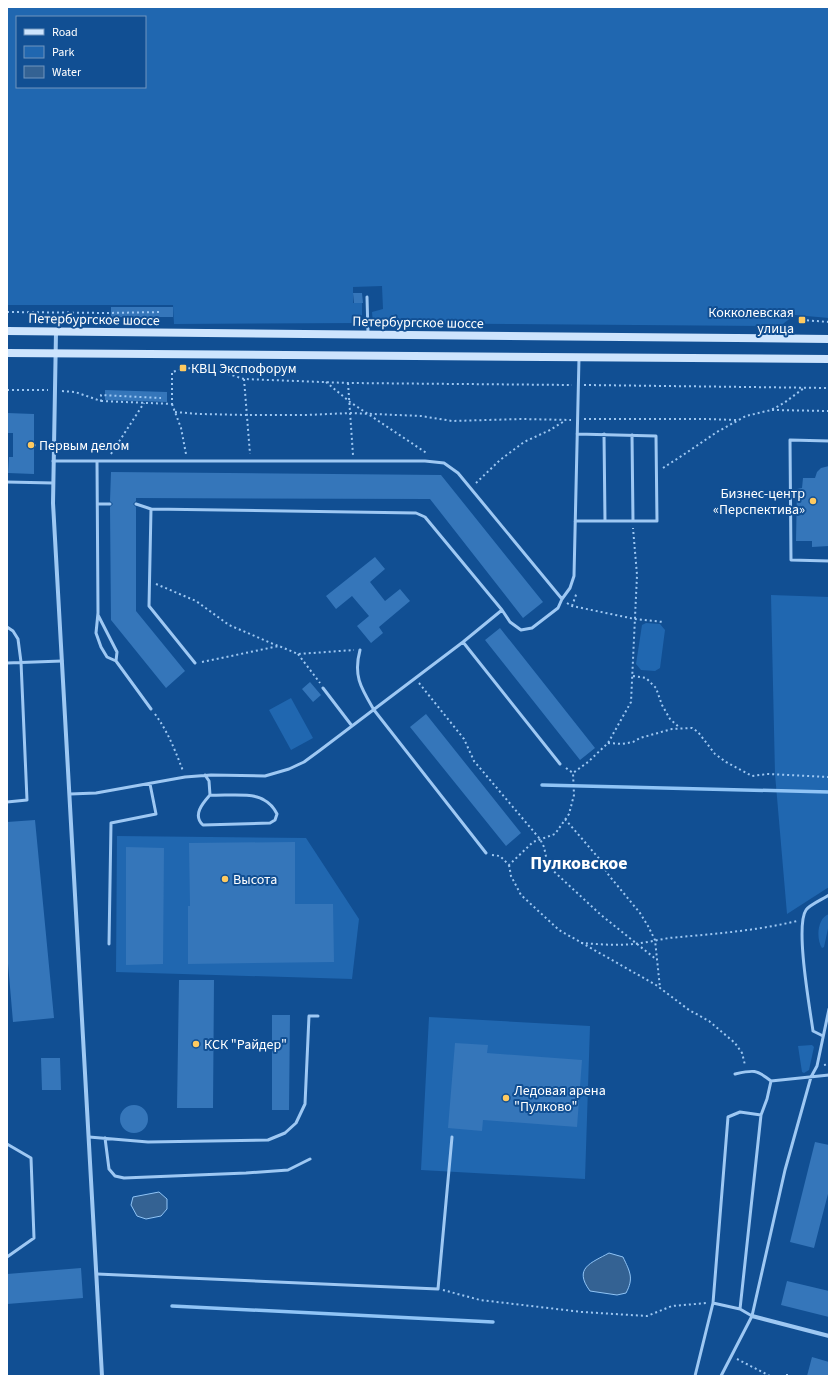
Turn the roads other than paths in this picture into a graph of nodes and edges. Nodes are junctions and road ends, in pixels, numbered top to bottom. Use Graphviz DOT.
graph roads {
  1 [pos="367,297"];
  2 [pos="7,331"];
  3 [pos="56,332"];
  4 [pos="368,335"];
  5 [pos="829,339"];
  6 [pos="7,353"];
  7 [pos="56,353"];
  8 [pos="579,357"];
  9 [pos="829,359"];
  10 [pos="577,434"];
  11 [pos="604,434"];
  12 [pos="632,435"];
  13 [pos="829,441"];
  14 [pos="53,461"];
  15 [pos="97,462"];
  16 [pos="7,482"];
  17 [pos="53,483"];
  18 [pos="98,504"];
  19 [pos="110,504"];
  20 [pos="136,504"];
  21 [pos="151,509"];
  22 [pos="575,521"];
  23 [pos="605,521"];
  24 [pos="633,521"];
  25 [pos="829,561"];
  26 [pos="562,600"];
  27 [pos="502,610"];
  28 [pos="98,613"];
  29 [pos="7,627"];
  30 [pos="463,642"];
  31 [pos="360,650"];
  32 [pos="62,661"];
  33 [pos="116,661"];
  34 [pos="21,662"];
  35 [pos="7,663"];
  36 [pos="195,663"];
  37 [pos="323,688"];
  38 [pos="151,709"];
  39 [pos="374,710"];
  40 [pos="352,726"];
  41 [pos="560,764"];
  42 [pos="206,775"];
  43 [pos="150,784"];
  44 [pos="70,794"];
  45 [pos="210,795"];
  46 [pos="7,802"];
  47 [pos="486,853"];
  48 [pos="829,895"];
  49 [pos="109,944"];
  50 [pos="829,1009"];
  51 [pos="318,1016"];
  52 [pos="823,1036"];
  53 [pos="735,1074"];
  54 [pos="829,1075"];
  55 [pos="811,1077"];
  56 [pos="771,1081"];
  57 [pos="761,1115"];
  58 [pos="89,1136"];
  59 [pos="452,1137"];
  60 [pos="105,1138"];
  61 [pos="7,1144"];
  62 [pos="310,1159"];
  63 [pos="7,1257"];
  64 [pos="97,1274"];
  65 [pos="713,1303"];
  66 [pos="740,1309"];
  67 [pos="752,1316"];
  68 [pos="829,1336"];
  69 [pos="102,1376"];
  70 [pos="695,1376"];
  71 [pos="721,1376"];
  1 -- 4 [label="lane"];
  2 -- 3 [label="main road, Петербургское шоссе"];
  3 -- 4 [label="main road, Петербургское шоссе"];
  3 -- 7 [label="street"];
  4 -- 5 [label="main road, Петербургское шоссе"];
  6 -- 7 [label="main road"];
  7 -- 8 [label="main road"];
  7 -- 14 [label="street"];
  8 -- 9 [label="main road"];
  8 -- 10 [label="lane"];
  10 -- 11 [label="lane"];
  10 -- 22 [label="lane"];
  11 -- 12 [label="lane"];
  11 -- 23 [label="lane"];
  12 -- 24 [label="lane"];
  12 -- 24 [label="lane"];
  13 -- 25 [label="lane"];
  14 -- 15 [label="lane"];
  14 -- 17 [label="street"];
  15 -- 18 [label="lane"];
  15 -- 26 [label="lane"];
  16 -- 17 [label="lane"];
  17 -- 32 [label="street"];
  18 -- 19 [label="lane"];
  18 -- 28 [label="lane"];
  20 -- 21 [label="lane"];
  21 -- 27 [label="lane"];
  21 -- 36 [label="lane"];
  22 -- 23 [label="lane"];
  22 -- 26 [label="lane"];
  23 -- 24 [label="lane"];
  26 -- 27 [label="lane"];
  27 -- 30 [label="lane"];
  28 -- 33 [label="lane"];
  28 -- 33 [label="lane"];
  29 -- 34 [label="lane"];
  30 -- 39 [label="lane"];
  30 -- 41 [label="lane"];
  31 -- 39 [label="lane"];
  32 -- 34 [label="lane"];
  32 -- 44 [label="street"];
  33 -- 38 [label="lane"];
  34 -- 35 [label="lane"];
  34 -- 46 [label="lane"];
  37 -- 40 [label="lane"];
  39 -- 40 [label="lane"];
  39 -- 47 [label="lane"];
  40 -- 42 [label="lane"];
  42 -- 43 [label="lane"];
  42 -- 45 [label="lane"];
  43 -- 44 [label="lane"];
  43 -- 49 [label="lane"];
  44 -- 58 [label="street"];
  45 -- 45 [label="lane"];
  48 -- 52 [label="lane"];
  50 -- 52 [label="lane"];
  51 -- 60 [label="lane"];
  52 -- 55 [label="lane"];
  53 -- 56 [label="lane"];
  54 -- 55 [label="lane"];
  55 -- 56 [label="lane"];
  55 -- 67 [label="lane"];
  56 -- 57 [label="lane"];
  57 -- 65 [label="lane"];
  57 -- 66 [label="lane"];
  58 -- 60 [label="lane"];
  58 -- 64 [label="street"];
  59 -- 64 [label="lane"];
  60 -- 62 [label="lane"];
  61 -- 63 [label="lane"];
  64 -- 69 [label="street"];
  65 -- 66 [label="lane"];
  65 -- 70 [label="lane"];
  66 -- 67 [label="lane"];
  67 -- 68 [label="street"];
  67 -- 71 [label="lane"];
}
